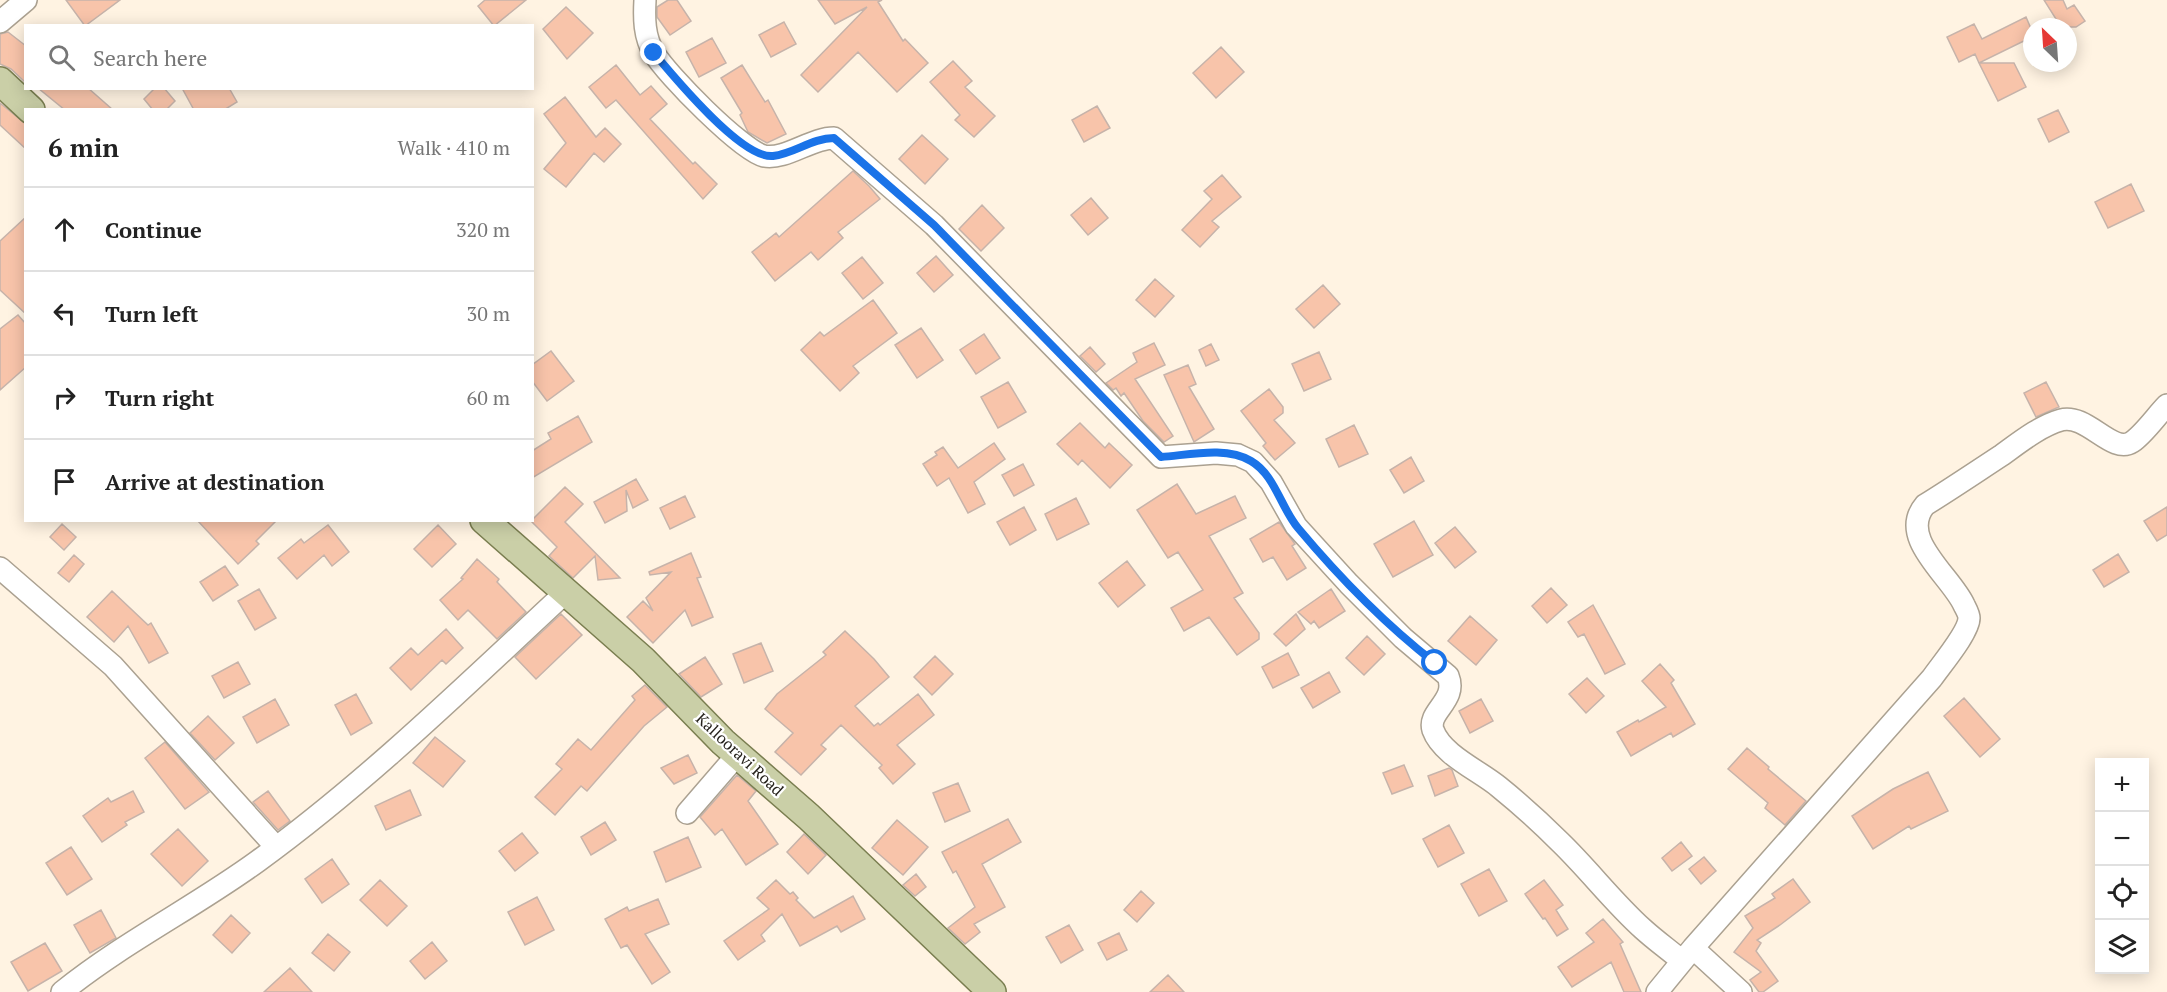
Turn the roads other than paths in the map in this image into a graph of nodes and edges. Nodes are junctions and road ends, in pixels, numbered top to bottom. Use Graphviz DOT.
graph roads {
  1 [pos="26,0"];
  2 [pos="645,0"];
  3 [pos="0,22"];
  4 [pos="0,81"];
  5 [pos="29,108"];
  6 [pos="2167,405"];
  7 [pos="486,522"];
  8 [pos="0,568"];
  9 [pos="565,593"];
  10 [pos="738,754"];
  11 [pos="687,813"];
  12 [pos="276,847"];
  13 [pos="1687,954"];
  14 [pos="62,992"];
  15 [pos="992,992"];
  16 [pos="1657,992"];
  17 [pos="1741,992"];
  1 -- 3 [label="street"];
  2 -- 13 [label="street"];
  4 -- 5 [label="main road"];
  6 -- 13 [label="street"];
  7 -- 9 [label="main road, Kallooravi Road"];
  8 -- 12 [label="street"];
  9 -- 10 [label="main road, Kallooravi Road"];
  9 -- 12 [label="street"];
  10 -- 11 [label="street"];
  10 -- 15 [label="main road, Kallooravi Road"];
  12 -- 14 [label="street"];
  13 -- 16 [label="street"];
  13 -- 17 [label="street"];
}
